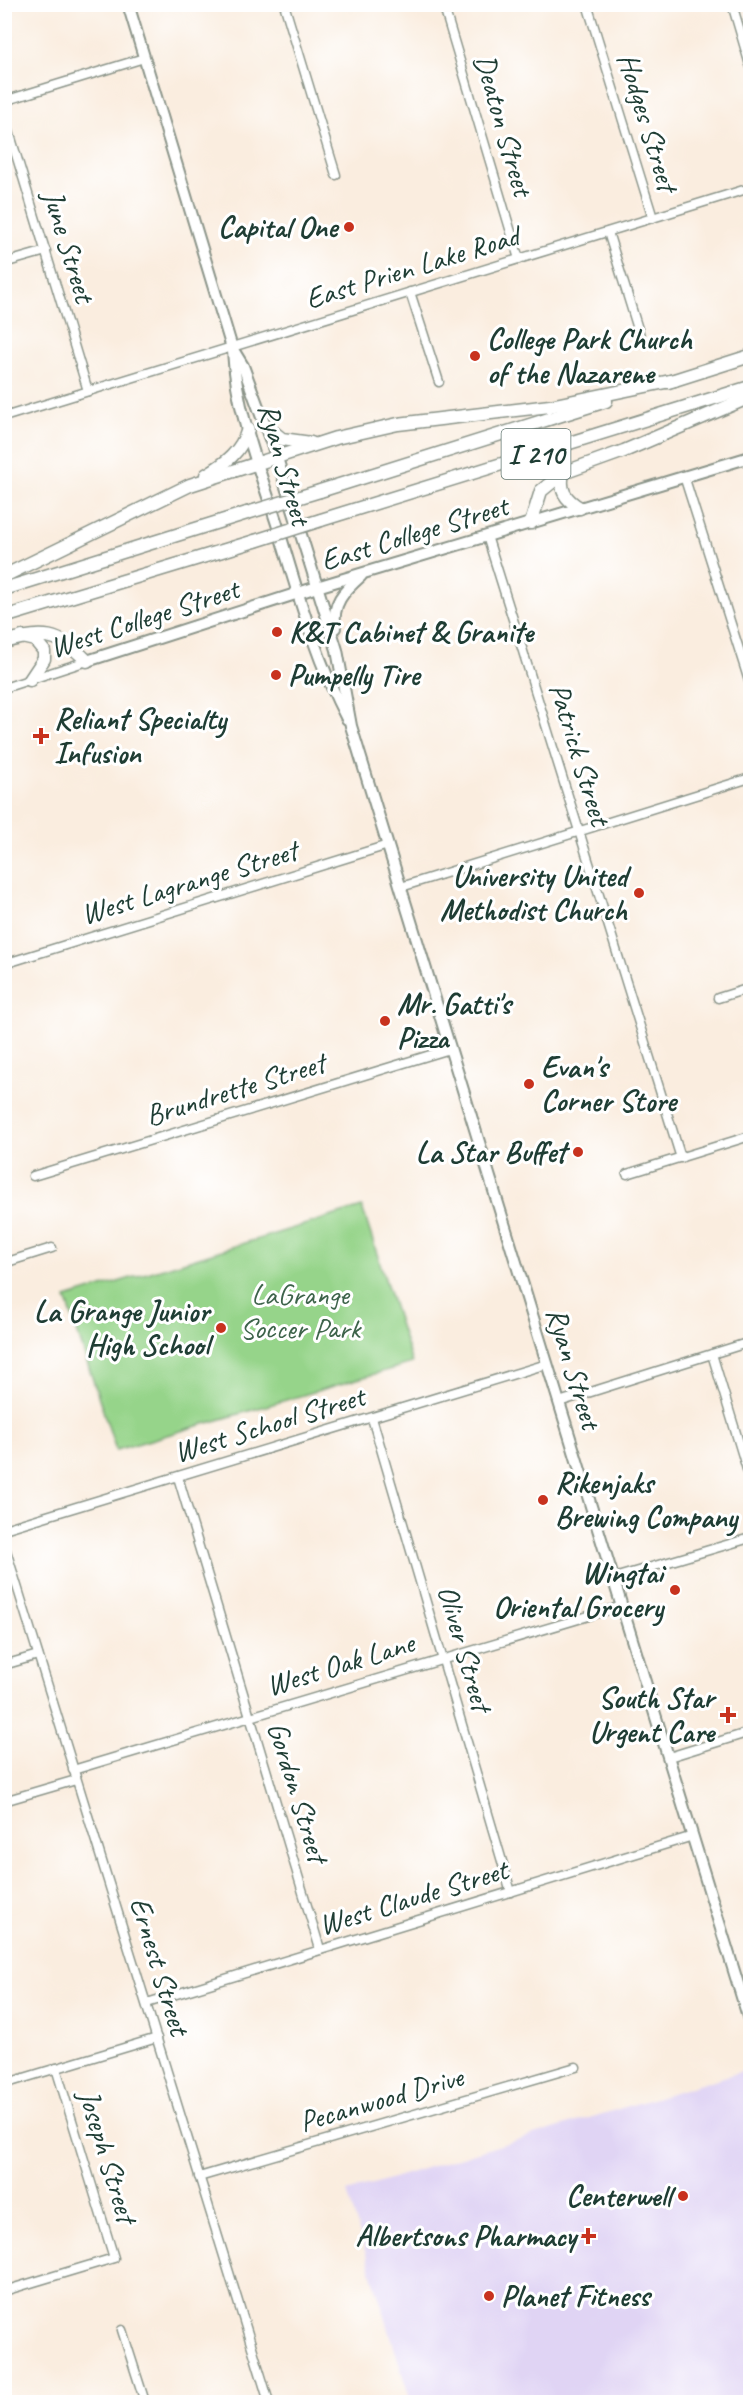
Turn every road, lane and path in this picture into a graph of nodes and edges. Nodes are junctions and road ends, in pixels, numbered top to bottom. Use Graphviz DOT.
graph roads {
  1 [pos="128,4"];
  2 [pos="284,4"];
  3 [pos="443,4"];
  4 [pos="587,4"];
  5 [pos="732,4"];
  6 [pos="144,58"];
  7 [pos="750,65"];
  8 [pos="4,101"];
  9 [pos="4,115"];
  10 [pos="336,176"];
  11 [pos="750,188"];
  12 [pos="653,218"];
  13 [pos="608,232"];
  14 [pos="46,251"];
  15 [pos="519,259"];
  16 [pos="4,263"];
  17 [pos="410,292"];
  18 [pos="642,342"];
  19 [pos="232,348"];
  20 [pos="750,356"];
  21 [pos="675,380"];
  22 [pos="439,382"];
  23 [pos="750,387"];
  24 [pos="88,391"];
  25 [pos="750,397"];
  26 [pos="4,417"];
  27 [pos="266,426"];
  28 [pos="249,429"];
  29 [pos="336,438"];
  30 [pos="750,457"];
  31 [pos="277,458"];
  32 [pos="258,465"];
  33 [pos="563,472"];
  34 [pos="684,476"];
  35 [pos="179,490"];
  36 [pos="580,508"];
  37 [pos="531,523"];
  38 [pos="487,536"];
  39 [pos="365,573"];
  40 [pos="4,576"];
  41 [pos="317,587"];
  42 [pos="4,589"];
  43 [pos="299,594"];
  44 [pos="4,617"];
  45 [pos="21,637"];
  46 [pos="4,642"];
  47 [pos="337,650"];
  48 [pos="87,661"];
  49 [pos="30,680"];
  50 [pos="750,684"];
  51 [pos="4,688"];
  52 [pos="351,726"];
  53 [pos="750,778"];
  54 [pos="579,831"];
  55 [pos="388,845"];
  56 [pos="400,887"];
  57 [pos="4,964"];
  58 [pos="750,988"];
  59 [pos="718,998"];
  60 [pos="450,1048"];
  61 [pos="750,1136"];
  62 [pos="681,1158"];
  63 [pos="627,1174"];
  64 [pos="33,1176"];
  65 [pos="52,1248"];
  66 [pos="4,1263"];
  67 [pos="750,1342"];
  68 [pos="712,1354"];
  69 [pos="547,1364"];
  70 [pos="559,1402"];
  71 [pos="372,1418"];
  72 [pos="749,1476"];
  73 [pos="178,1477"];
  74 [pos="4,1529"];
  75 [pos="750,1538"];
  76 [pos="4,1544"];
  77 [pos="614,1578"];
  78 [pos="622,1606"];
  79 [pos="38,1655"];
  80 [pos="443,1658"];
  81 [pos="4,1665"];
  82 [pos="251,1717"];
  83 [pos="750,1732"];
  84 [pos="669,1757"];
  85 [pos="74,1775"];
  86 [pos="4,1801"];
  87 [pos="693,1836"];
  88 [pos="511,1892"];
  89 [pos="320,1949"];
  90 [pos="147,2003"];
  91 [pos="750,2023"];
  92 [pos="157,2038"];
  93 [pos="576,2067"];
  94 [pos="56,2068"];
  95 [pos="4,2084"];
  96 [pos="200,2177"];
  97 [pos="4,2291"];
  98 [pos="122,2330"];
  99 [pos="145,2403"];
  100 [pos="269,2403"];
  1 -- 6 [label="main road, Ryan Street"];
  2 -- 10 [label="street"];
  3 -- 15 [label="street, Deaton Street"];
  4 -- 12 [label="street, Hodges Street"];
  5 -- 7 [label="street"];
  6 -- 8 [label="street"];
  6 -- 19 [label="main road, Ryan Street"];
  9 -- 14 [label="street, June Street"];
  11 -- 12 [label="street, East Prien Lake Road"];
  12 -- 13 [label="street, East Prien Lake Road"];
  13 -- 15 [label="street, East Prien Lake Road"];
  13 -- 18 [label="street"];
  14 -- 16 [label="street"];
  14 -- 24 [label="street, June Street"];
  15 -- 17 [label="street, East Prien Lake Road"];
  17 -- 19 [label="street, East Prien Lake Road"];
  17 -- 22 [label="street"];
  19 -- 24 [label="street, East Prien Lake Road"];
  19 -- 27 [label="main road, Ryan Street"];
  19 -- 28 [label="main road, Ryan Street"];
  20 -- 21 [label="highway, I 210"];
  21 -- 29 [label="highway"];
  21 -- 42 [label="highway, I 210, bridge"];
  23 -- 44 [label="highway, I 210, bridge"];
  24 -- 26 [label="street, East Prien Lake Road"];
  25 -- 33 [label="highway"];
  27 -- 29 [label="highway"];
  27 -- 31 [label="main road, Ryan Street"];
  28 -- 32 [label="main road, Ryan Street"];
  28 -- 35 [label="highway"];
  29 -- 31 [label="highway"];
  30 -- 34 [label="main road, East College Street"];
  31 -- 32 [label="highway"];
  31 -- 41 [label="main road, Ryan Street"];
  32 -- 35 [label="highway"];
  32 -- 43 [label="main road, Ryan Street"];
  33 -- 36 [label="highway"];
  33 -- 37 [label="highway"];
  34 -- 36 [label="main road, East College Street"];
  34 -- 50 [label="street"];
  35 -- 40 [label="highway"];
  36 -- 37 [label="main road, East College Street"];
  37 -- 38 [label="main road, East College Street"];
  38 -- 39 [label="main road, East College Street"];
  38 -- 54 [label="street, Patrick Street"];
  39 -- 41 [label="main road, East College Street"];
  39 -- 47 [label="main road"];
  41 -- 43 [label="main road, East College Street"];
  41 -- 47 [label="main road, Ryan Street"];
  43 -- 48 [label="main road, West College Street"];
  43 -- 52 [label="main road, Ryan Street"];
  45 -- 46 [label="highway"];
  45 -- 48 [label="highway"];
  45 -- 49 [label="highway"];
  47 -- 52 [label="main road, Ryan Street"];
  48 -- 49 [label="street, West College Street"];
  49 -- 51 [label="street, West College Street"];
  52 -- 55 [label="main road, Ryan Street"];
  53 -- 54 [label="street"];
  54 -- 56 [label="street"];
  54 -- 62 [label="street, Patrick Street"];
  55 -- 56 [label="main road, Ryan Street"];
  55 -- 57 [label="street, West Lagrange Street"];
  56 -- 60 [label="main road, Ryan Street"];
  58 -- 59 [label="street"];
  60 -- 64 [label="street, Brundrette Street"];
  60 -- 69 [label="main road, Ryan Street"];
  61 -- 62 [label="street"];
  62 -- 63 [label="street"];
  65 -- 66 [label="street"];
  67 -- 68 [label="street"];
  68 -- 70 [label="street"];
  68 -- 72 [label="street"];
  69 -- 70 [label="main road, Ryan Street"];
  69 -- 71 [label="street, West School Street"];
  70 -- 77 [label="main road, Ryan Street"];
  71 -- 73 [label="street, West School Street"];
  71 -- 80 [label="street, Oliver Street"];
  73 -- 74 [label="street, West School Street"];
  73 -- 82 [label="street, Gordon Street"];
  75 -- 77 [label="street"];
  76 -- 79 [label="street, Ernest Street"];
  77 -- 78 [label="main road, Ryan Street"];
  78 -- 80 [label="street, West Oak Lane"];
  78 -- 84 [label="main road, Ryan Street"];
  79 -- 81 [label="street"];
  79 -- 85 [label="street, Ernest Street"];
  80 -- 82 [label="street, West Oak Lane"];
  80 -- 88 [label="street, Oliver Street"];
  82 -- 85 [label="street, West Oak Lane"];
  82 -- 89 [label="street, Gordon Street"];
  83 -- 84 [label="street"];
  84 -- 87 [label="main road, Ryan Street"];
  85 -- 86 [label="street, West Oak Lane"];
  85 -- 90 [label="street, Ernest Street"];
  87 -- 88 [label="street, West Claude Street"];
  87 -- 91 [label="main road, Ryan Street"];
  88 -- 89 [label="street, West Claude Street"];
  89 -- 90 [label="street, West Claude Street"];
  90 -- 92 [label="street, Ernest Street"];
  92 -- 94 [label="street"];
  92 -- 96 [label="street, Ernest Street"];
  93 -- 96 [label="street, Pecanwood Drive"];
  94 -- 95 [label="street"];
  94 -- 97 [label="street, Joseph Street"];
  96 -- 100 [label="street, Ernest Street"];
  98 -- 99 [label="street"];
}
